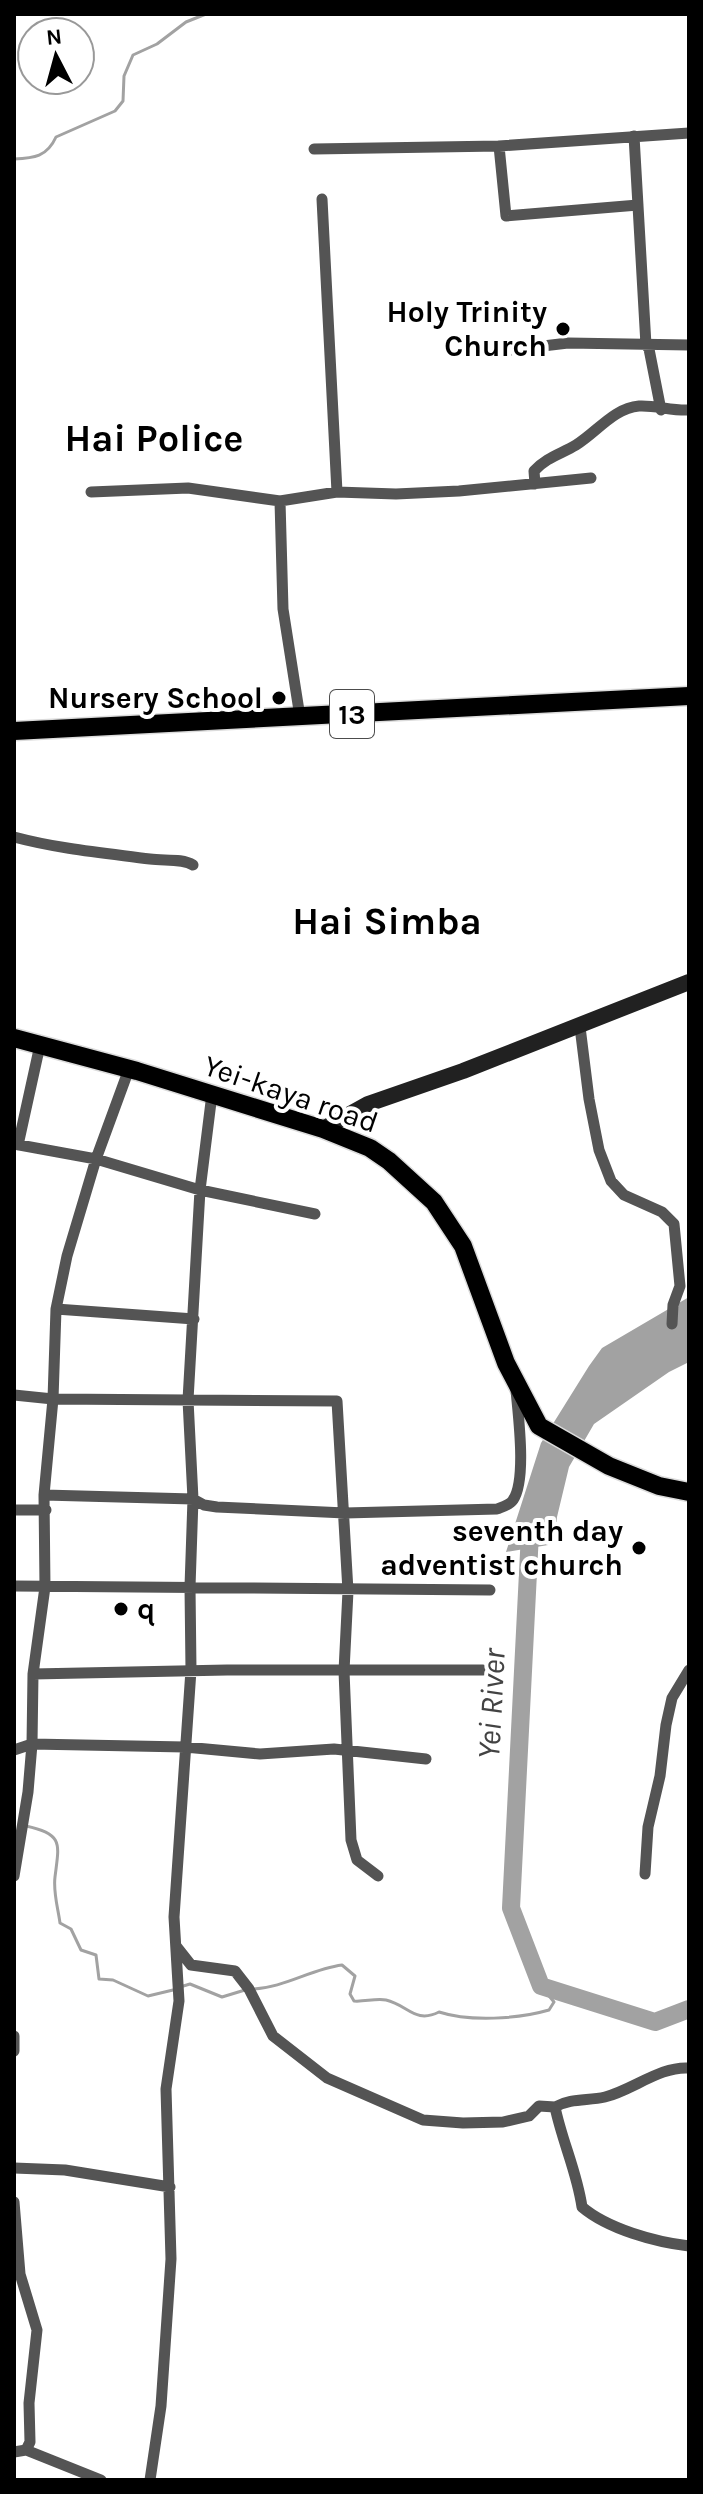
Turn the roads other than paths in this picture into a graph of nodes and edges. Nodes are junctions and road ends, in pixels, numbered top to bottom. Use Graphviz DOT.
graph roads {
  1 [pos="689,133"];
  2 [pos="634,136"];
  3 [pos="499,146"];
  4 [pos="314,149"];
  5 [pos="322,199"];
  6 [pos="638,205"];
  7 [pos="646,345"];
  8 [pos="689,345"];
  9 [pos="494,352"];
  10 [pos="661,410"];
  11 [pos="689,410"];
  12 [pos="591,478"];
  13 [pos="535,484"];
  14 [pos="91,492"];
  15 [pos="337,492"];
  16 [pos="280,501"];
  17 [pos="689,696"];
  18 [pos="300,717"];
  19 [pos="14,731"];
  20 [pos="14,837"];
  21 [pos="193,865"];
  22 [pos="689,982"];
  23 [pos="580,1027"];
  24 [pos="14,1038"];
  25 [pos="40,1045"];
  26 [pos="129,1069"];
  27 [pos="212,1094"];
  28 [pos="323,1129"];
  29 [pos="16,1144"];
  30 [pos="96,1159"];
  31 [pos="200,1190"];
  32 [pos="315,1214"];
  33 [pos="56,1309"];
  34 [pos="194,1319"];
  35 [pos="672,1324"];
  36 [pos="516,1385"];
  37 [pos="14,1395"];
  38 [pos="53,1399"];
  39 [pos="188,1400"];
  40 [pos="689,1492"];
  41 [pos="44,1495"];
  42 [pos="193,1499"];
  43 [pos="14,1510"];
  44 [pos="46,1510"];
  45 [pos="345,1513"];
  46 [pos="14,1586"];
  47 [pos="45,1587"];
  48 [pos="190,1587"];
  49 [pos="490,1590"];
  50 [pos="348,1591"];
  51 [pos="191,1670"];
  52 [pos="483,1670"];
  53 [pos="689,1670"];
  54 [pos="344,1671"];
  55 [pos="33,1674"];
  56 [pos="32,1744"];
  57 [pos="185,1747"];
  58 [pos="14,1750"];
  59 [pos="346,1750"];
  60 [pos="426,1759"];
  61 [pos="645,1874"];
  62 [pos="14,1876"];
  63 [pos="378,1876"];
  64 [pos="176,1946"];
  65 [pos="14,2036"];
  66 [pos="14,2051"];
  67 [pos="689,2068"];
  68 [pos="555,2107"];
  69 [pos="14,2162"];
  70 [pos="14,2170"];
  71 [pos="170,2187"];
  72 [pos="14,2202"];
  73 [pos="689,2246"];
  74 [pos="20,2451"];
  75 [pos="101,2480"];
  76 [pos="150,2480"];
  1 -- 2 [label="street"];
  2 -- 3 [label="street"];
  2 -- 6 [label="street"];
  3 -- 4 [label="street"];
  3 -- 6 [label="street"];
  5 -- 15 [label="street"];
  6 -- 7 [label="street"];
  7 -- 8 [label="street"];
  7 -- 9 [label="street"];
  7 -- 10 [label="street"];
  10 -- 11 [label="street"];
  10 -- 13 [label="street"];
  12 -- 13 [label="street"];
  13 -- 15 [label="street"];
  14 -- 16 [label="street"];
  15 -- 16 [label="street"];
  16 -- 18 [label="street"];
  17 -- 18 [label="main road, 13"];
  18 -- 19 [label="main road, 13"];
  20 -- 21 [label="street"];
  22 -- 23 [label="street"];
  23 -- 28 [label="street"];
  23 -- 35 [label="street"];
  24 -- 25 [label="main road, Yei-kaya road"];
  25 -- 26 [label="main road, Yei-kaya road"];
  25 -- 29 [label="street"];
  26 -- 27 [label="main road, Yei-kaya road"];
  26 -- 30 [label="street"];
  27 -- 28 [label="main road, Yei-kaya road"];
  27 -- 31 [label="street"];
  28 -- 36 [label="main road, Yei-kaya road"];
  29 -- 30 [label="street"];
  30 -- 31 [label="street"];
  30 -- 33 [label="street"];
  31 -- 32 [label="street"];
  31 -- 34 [label="street"];
  33 -- 34 [label="street"];
  33 -- 38 [label="street"];
  34 -- 39 [label="street"];
  36 -- 40 [label="main road, Yei-kaya road"];
  36 -- 45 [label="street"];
  37 -- 38 [label="street"];
  38 -- 39 [label="street"];
  38 -- 41 [label="street"];
  39 -- 42 [label="street"];
  39 -- 45 [label="street"];
  41 -- 42 [label="street"];
  41 -- 44 [label="street"];
  42 -- 45 [label="street"];
  42 -- 48 [label="street"];
  43 -- 44 [label="street"];
  44 -- 47 [label="street"];
  45 -- 50 [label="street"];
  46 -- 47 [label="street"];
  47 -- 48 [label="street"];
  47 -- 55 [label="street"];
  48 -- 50 [label="street"];
  48 -- 51 [label="street"];
  49 -- 50 [label="street"];
  50 -- 54 [label="street"];
  51 -- 54 [label="street"];
  51 -- 55 [label="street"];
  51 -- 57 [label="street"];
  52 -- 54 [label="street"];
  53 -- 61 [label="street"];
  54 -- 59 [label="street"];
  55 -- 56 [label="street"];
  56 -- 57 [label="street"];
  56 -- 58 [label="street"];
  56 -- 62 [label="street"];
  57 -- 59 [label="street"];
  57 -- 64 [label="street"];
  59 -- 60 [label="street"];
  59 -- 63 [label="street"];
  64 -- 68 [label="street"];
  64 -- 71 [label="street"];
  65 -- 66 [label="street"];
  67 -- 68 [label="street"];
  68 -- 73 [label="street"];
  69 -- 70 [label="street"];
  70 -- 71 [label="street"];
  71 -- 76 [label="street"];
  72 -- 74 [label="street"];
  74 -- 75 [label="street"];
}
